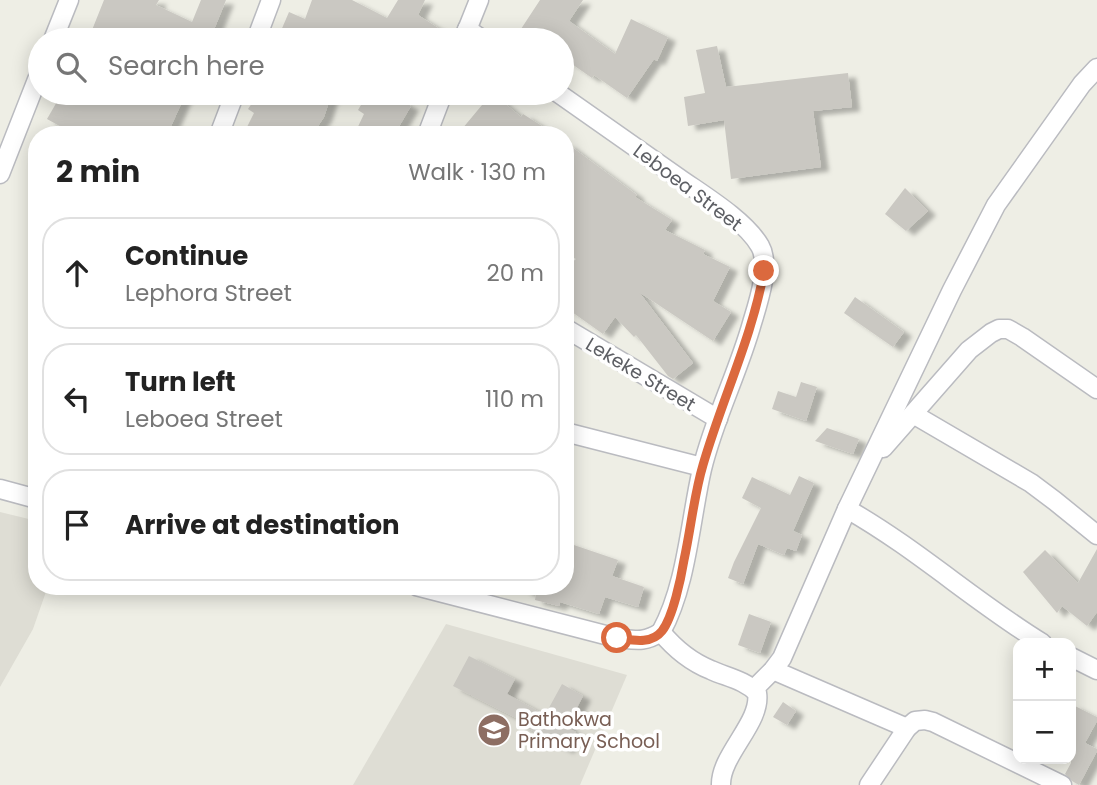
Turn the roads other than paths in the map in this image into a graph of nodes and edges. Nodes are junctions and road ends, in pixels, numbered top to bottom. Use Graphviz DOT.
graph roads {
  1 [pos="69,0"];
  2 [pos="271,0"];
  3 [pos="479,0"];
  4 [pos="58,28"];
  5 [pos="260,28"];
  6 [pos="468,28"];
  7 [pos="1097,68"];
  8 [pos="28,103"];
  9 [pos="574,104"];
  10 [pos="230,105"];
  11 [pos="438,105"];
  12 [pos="222,126"];
  13 [pos="430,126"];
  14 [pos="0,174"];
  15 [pos="574,333"];
  16 [pos="1097,389"];
  17 [pos="913,414"];
  18 [pos="718,419"];
  19 [pos="574,434"];
  20 [pos="870,464"];
  21 [pos="702,467"];
  22 [pos="0,489"];
  23 [pos="28,497"];
  24 [pos="847,509"];
  25 [pos="1097,535"];
  26 [pos="451,595"];
  27 [pos="661,632"];
  28 [pos="1034,638"];
  29 [pos="1076,660"];
  30 [pos="773,670"];
  31 [pos="1097,670"];
  32 [pos="754,689"];
  33 [pos="907,728"];
  34 [pos="721,785"];
  35 [pos="869,785"];
  36 [pos="1062,785"];
  1 -- 4 [label="street"];
  2 -- 5 [label="street"];
  3 -- 6 [label="street"];
  7 -- 20 [label="street"];
  8 -- 14 [label="street"];
  9 -- 18 [label="street, Leboea Street"];
  10 -- 12 [label="street"];
  11 -- 13 [label="street"];
  15 -- 18 [label="street, Lekeke Street"];
  16 -- 17 [label="street"];
  17 -- 20 [label="street"];
  17 -- 25 [label="street"];
  18 -- 21 [label="street, Leboea Street"];
  19 -- 21 [label="street"];
  20 -- 24 [label="street"];
  21 -- 27 [label="street, Leboea Street"];
  22 -- 23 [label="street"];
  24 -- 28 [label="street"];
  24 -- 30 [label="street"];
  26 -- 27 [label="street"];
  27 -- 32 [label="street"];
  29 -- 31 [label="street"];
  30 -- 32 [label="street"];
  30 -- 33 [label="street"];
  32 -- 34 [label="street"];
  33 -- 35 [label="street"];
  33 -- 36 [label="street"];
}
